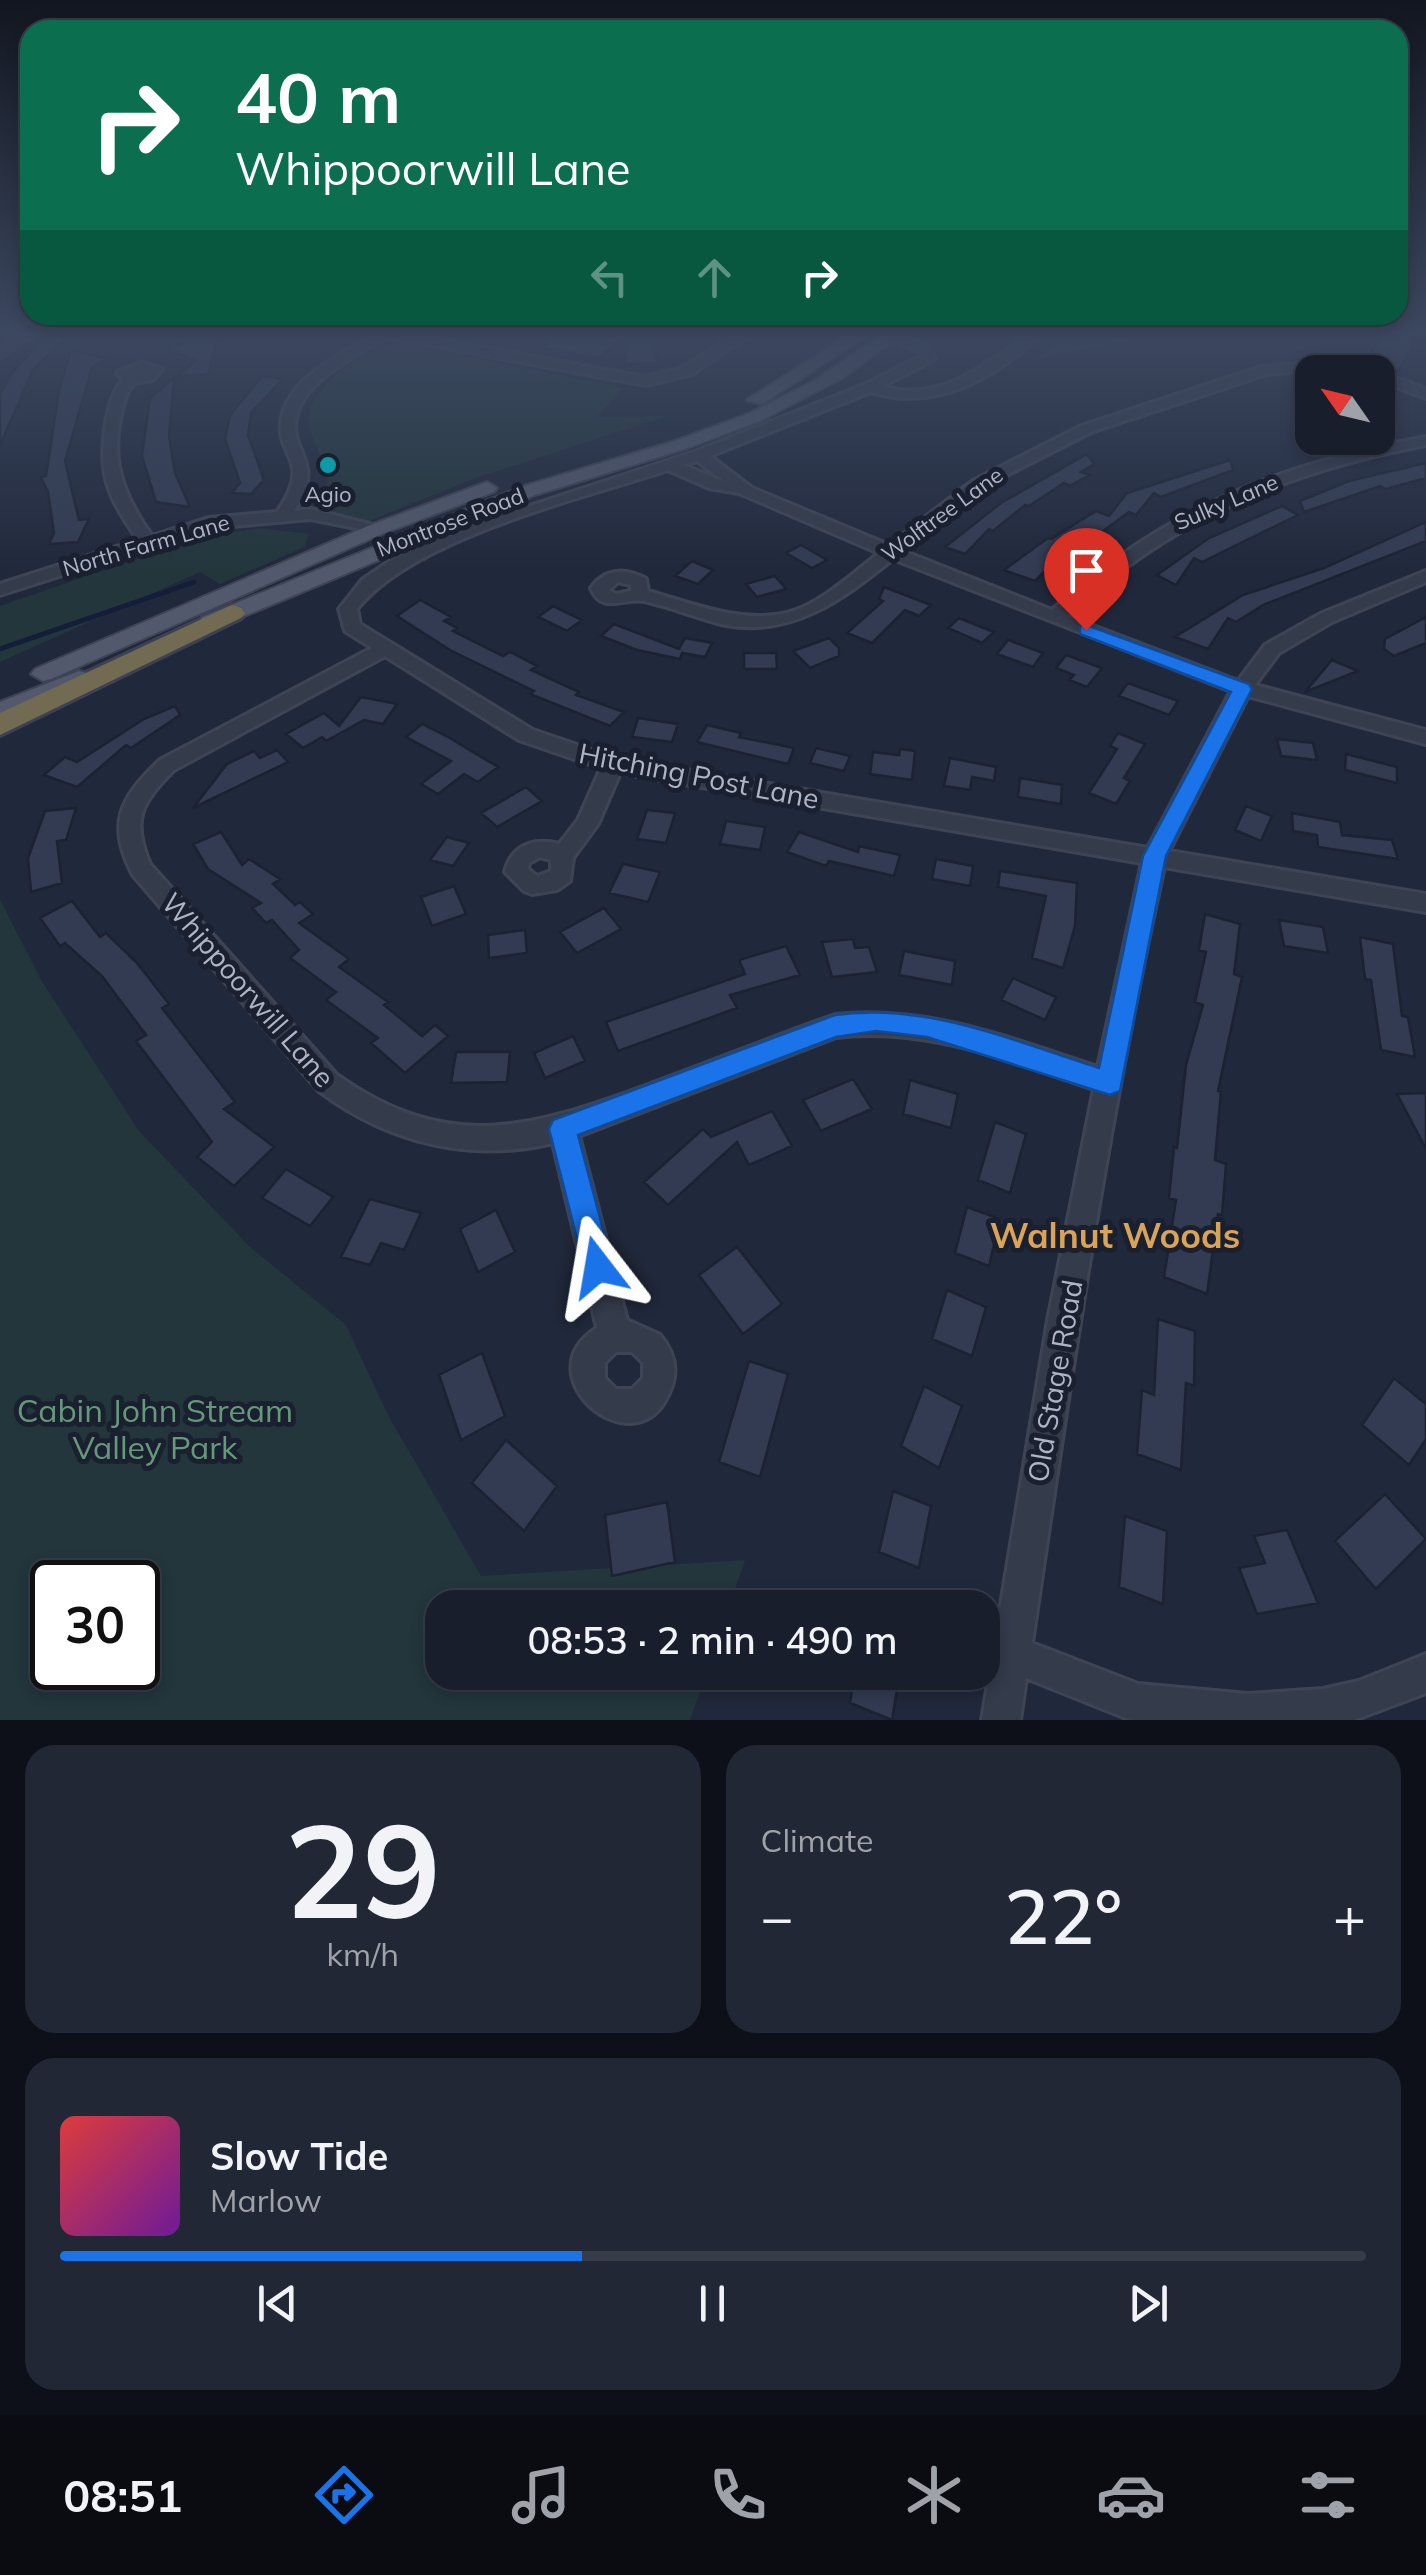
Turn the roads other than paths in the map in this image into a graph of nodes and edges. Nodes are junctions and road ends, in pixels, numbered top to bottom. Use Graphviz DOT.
graph roads {
  1 [pos="116,412"];
  2 [pos="291,412"];
  3 [pos="728,412"];
  4 [pos="766,412"];
  5 [pos="806,412"];
  6 [pos="1131,412"];
  7 [pos="1426,441"];
  8 [pos="699,455"];
  9 [pos="669,465"];
  10 [pos="746,491"];
  11 [pos="288,516"];
  12 [pos="375,530"];
  13 [pos="146,540"];
  14 [pos="337,547"];
  15 [pos="888,552"];
  16 [pos="1425,578"];
  17 [pos="0,590"];
  18 [pos="639,594"];
  19 [pos="232,613"];
  20 [pos="1054,618"];
  21 [pos="385,650"];
  22 [pos="1242,689"];
  23 [pos="0,693"];
  24 [pos="0,711"];
  25 [pos="0,724"];
  26 [pos="1426,738"];
  27 [pos="613,765"];
  28 [pos="562,856"];
  29 [pos="1155,856"];
  30 [pos="1426,902"];
  31 [pos="1110,1083"];
  32 [pos="563,1129"];
  33 [pos="615,1336"];
  34 [pos="1010,1653"];
  35 [pos="1426,1673"];
  36 [pos="1001,1720"];
  1 -- 13 [label="street"];
  2 -- 11 [label="street"];
  3 -- 12 [label="main road, Montrose Road"];
  4 -- 19 [label="main road, Montrose Road"];
  5 -- 8 [label="street, Hitching Post Lane"];
  6 -- 15 [label="street, Wolftree Lane"];
  7 -- 20 [label="street, Sulky Lane"];
  8 -- 9 [label="street, Hitching Post Lane"];
  8 -- 10 [label="street"];
  9 -- 10 [label="street"];
  9 -- 21 [label="street, Hitching Post Lane"];
  10 -- 15 [label="street"];
  11 -- 12 [label="street, North Farm Lane"];
  11 -- 13 [label="street, North Farm Lane"];
  11 -- 14 [label="street"];
  12 -- 14 [label="main road, Montrose Road"];
  13 -- 17 [label="street, North Farm Lane"];
  14 -- 23 [label="main road, Montrose Road"];
  15 -- 18 [label="street, Wolftree Lane"];
  15 -- 20 [label="street"];
  16 -- 22 [label="street, Old Stage Road"];
  19 -- 24 [label="main road, Montrose Road"];
  19 -- 25 [label="highway"];
  20 -- 22 [label="street"];
  21 -- 27 [label="street, Hitching Post Lane"];
  21 -- 32 [label="street, Whippoorwill Lane"];
  22 -- 26 [label="street"];
  22 -- 29 [label="street, Old Stage Road"];
  27 -- 28 [label="street"];
  27 -- 29 [label="street, Hitching Post Lane"];
  29 -- 30 [label="street, Hitching Post Lane"];
  29 -- 31 [label="street, Old Stage Road"];
  31 -- 32 [label="street, Whippoorwill Lane"];
  31 -- 34 [label="street, Old Stage Road"];
  32 -- 33 [label="street"];
  34 -- 35 [label="street"];
  34 -- 36 [label="street, Old Stage Road"];
}
